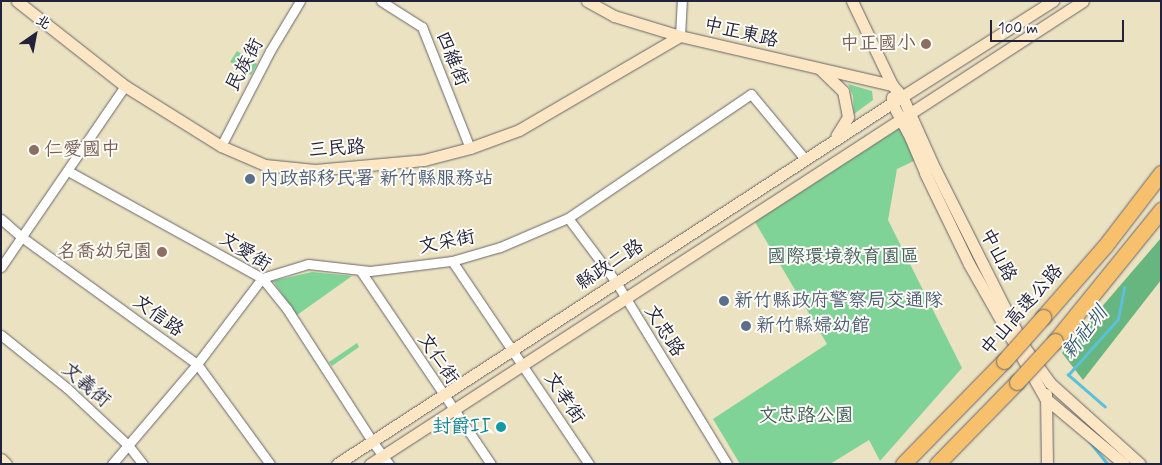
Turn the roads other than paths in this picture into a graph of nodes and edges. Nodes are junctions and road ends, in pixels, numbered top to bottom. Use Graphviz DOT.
graph roads {
  1 [pos="300,1"];
  2 [pos="381,1"];
  3 [pos="587,1"];
  4 [pos="682,1"];
  5 [pos="852,1"];
  6 [pos="1053,1"];
  7 [pos="1083,1"];
  8 [pos="24,3"];
  9 [pos="680,36"];
  10 [pos="820,69"];
  11 [pos="892,85"];
  12 [pos="125,86"];
  13 [pos="902,96"];
  14 [pos="892,103"];
  15 [pos="906,118"];
  16 [pos="832,142"];
  17 [pos="220,146"];
  18 [pos="470,148"];
  19 [pos="805,159"];
  20 [pos="68,171"];
  21 [pos="1161,173"];
  22 [pos="1161,210"];
  23 [pos="568,218"];
  24 [pos="1,219"];
  25 [pos="23,238"];
  26 [pos="452,262"];
  27 [pos="1,267"];
  28 [pos="360,270"];
  29 [pos="262,278"];
  30 [pos="616,282"];
  31 [pos="625,299"];
  32 [pos="1,335"];
  33 [pos="513,349"];
  34 [pos="197,364"];
  35 [pos="523,365"];
  36 [pos="1050,383"];
  37 [pos="442,395"];
  38 [pos="1045,398"];
  39 [pos="453,410"];
  40 [pos="372,441"];
  41 [pos="128,445"];
  42 [pos="1,460"];
  43 [pos="386,460"];
  44 [pos="6,464"];
  45 [pos="112,464"];
  46 [pos="143,464"];
  47 [pos="270,464"];
  48 [pos="337,464"];
  49 [pos="370,464"];
  50 [pos="491,464"];
  51 [pos="589,464"];
  52 [pos="727,464"];
  53 [pos="902,464"];
  54 [pos="937,464"];
  55 [pos="1047,464"];
  56 [pos="1124,464"];
  57 [pos="1140,464"];
  1 -- 17 [label="street, 民族街"];
  2 -- 18 [label="street, 四維街"];
  3 -- 9 [label="street, 中正東路"];
  4 -- 9 [label="street"];
  5 -- 11 [label="street, 中山路"];
  6 -- 13 [label="street, 縣政二路"];
  7 -- 15 [label="street, 縣政二路"];
  8 -- 12 [label="street, 三民路"];
  9 -- 10 [label="street, 中正東路"];
  9 -- 18 [label="street, 三民路"];
  10 -- 11 [label="street, 中正東路"];
  10 -- 16 [label="street"];
  11 -- 13 [label="street, 中山路"];
  11 -- 14 [label="street, 中山路"];
  12 -- 17 [label="street, 三民路"];
  12 -- 20 [label="street"];
  13 -- 14 [label="street, 縣政二路"];
  13 -- 15 [label="street, 中山路"];
  14 -- 15 [label="street, 中山路"];
  14 -- 16 [label="street, 縣政二路"];
  15 -- 31 [label="street, 縣政二路"];
  15 -- 36 [label="street, 中山路"];
  15 -- 38 [label="street, 中山路"];
  16 -- 19 [label="street, 縣政二路"];
  17 -- 18 [label="street, 三民路"];
  19 -- 23 [label="street, 文采街"];
  19 -- 30 [label="street, 縣政二路"];
  20 -- 25 [label="street"];
  20 -- 29 [label="street, 文愛街"];
  21 -- 53 [label="highway, 中山高速公路, bridge"];
  22 -- 54 [label="highway, bridge"];
  23 -- 26 [label="street, 文采街"];
  23 -- 30 [label="street, 文忠路"];
  24 -- 25 [label="street, 文信路"];
  25 -- 27 [label="street"];
  25 -- 34 [label="street, 文信路"];
  26 -- 28 [label="street, 文采街"];
  26 -- 33 [label="street, 文孝街"];
  28 -- 29 [label="street, 文采街"];
  28 -- 37 [label="street, 文仁街"];
  29 -- 34 [label="street"];
  29 -- 40 [label="street, 文愛街"];
  30 -- 31 [label="street, 文忠路"];
  30 -- 33 [label="street, 縣政二路"];
  31 -- 35 [label="street, 縣政二路"];
  31 -- 52 [label="street, 文忠路"];
  32 -- 41 [label="street, 文義街"];
  33 -- 35 [label="street, 文孝街"];
  33 -- 37 [label="street, 縣政二路"];
  34 -- 41 [label="street"];
  34 -- 47 [label="street, 文信路"];
  35 -- 39 [label="street, 縣政二路"];
  35 -- 51 [label="street, 文孝街"];
  36 -- 38 [label="street"];
  36 -- 57 [label="street, 中山路"];
  37 -- 39 [label="street, 文仁街"];
  37 -- 40 [label="street, 縣政二路"];
  38 -- 55 [label="street"];
  38 -- 56 [label="street, 中山路"];
  39 -- 43 [label="street, 縣政二路"];
  39 -- 50 [label="street, 文仁街"];
  40 -- 43 [label="street, 文愛街"];
  40 -- 48 [label="street, 縣政二路"];
  41 -- 45 [label="street"];
  41 -- 46 [label="street, 文義街"];
  42 -- 44 [label="street"];
  43 -- 49 [label="street, 縣政二路"];
}
